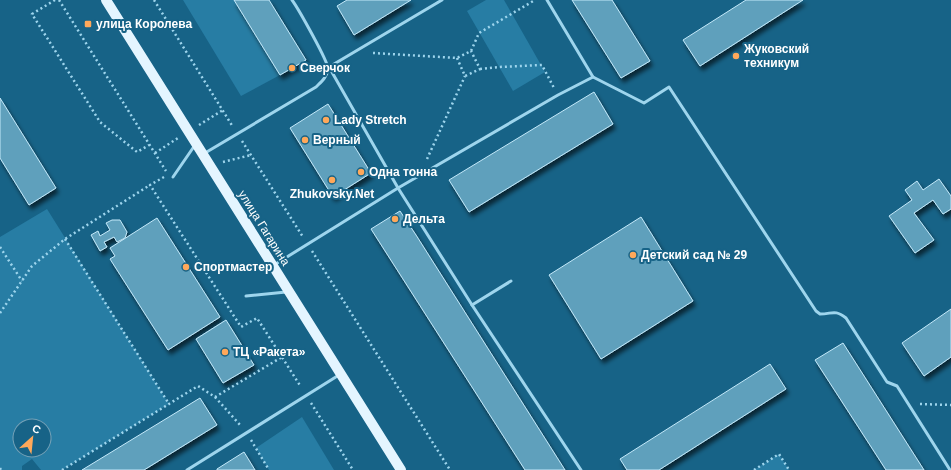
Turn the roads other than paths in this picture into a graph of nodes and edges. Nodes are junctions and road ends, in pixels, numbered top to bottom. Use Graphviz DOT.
graph roads {
  1 [pos="106,0"];
  2 [pos="298,0"];
  3 [pos="442,0"];
  4 [pos="547,0"];
  5 [pos="293,1"];
  6 [pos="329,67"];
  7 [pos="593,78"];
  8 [pos="196,144"];
  9 [pos="203,155"];
  10 [pos="173,177"];
  11 [pos="398,188"];
  12 [pos="273,266"];
  13 [pos="511,281"];
  14 [pos="289,292"];
  15 [pos="246,296"];
  16 [pos="472,306"];
  17 [pos="340,374"];
  18 [pos="187,470"];
  19 [pos="401,470"];
  20 [pos="581,470"];
  21 [pos="950,470"];
  1 -- 8 [label="main road, улица Гагарина"];
  2 -- 5 [label="lane"];
  3 -- 6 [label="lane"];
  4 -- 7 [label="lane"];
  5 -- 6 [label="lane"];
  6 -- 9 [label="lane"];
  6 -- 11 [label="lane"];
  7 -- 11 [label="lane"];
  7 -- 21 [label="lane"];
  8 -- 9 [label="main road, улица Гагарина"];
  8 -- 10 [label="lane"];
  9 -- 12 [label="main road, улица Гагарина"];
  11 -- 12 [label="lane"];
  11 -- 16 [label="lane"];
  12 -- 14 [label="main road, улица Гагарина"];
  13 -- 16 [label="lane"];
  14 -- 15 [label="lane"];
  14 -- 17 [label="main road, улица Гагарина"];
  16 -- 20 [label="lane"];
  17 -- 18 [label="lane"];
  17 -- 19 [label="main road, улица Гагарина"];
}
